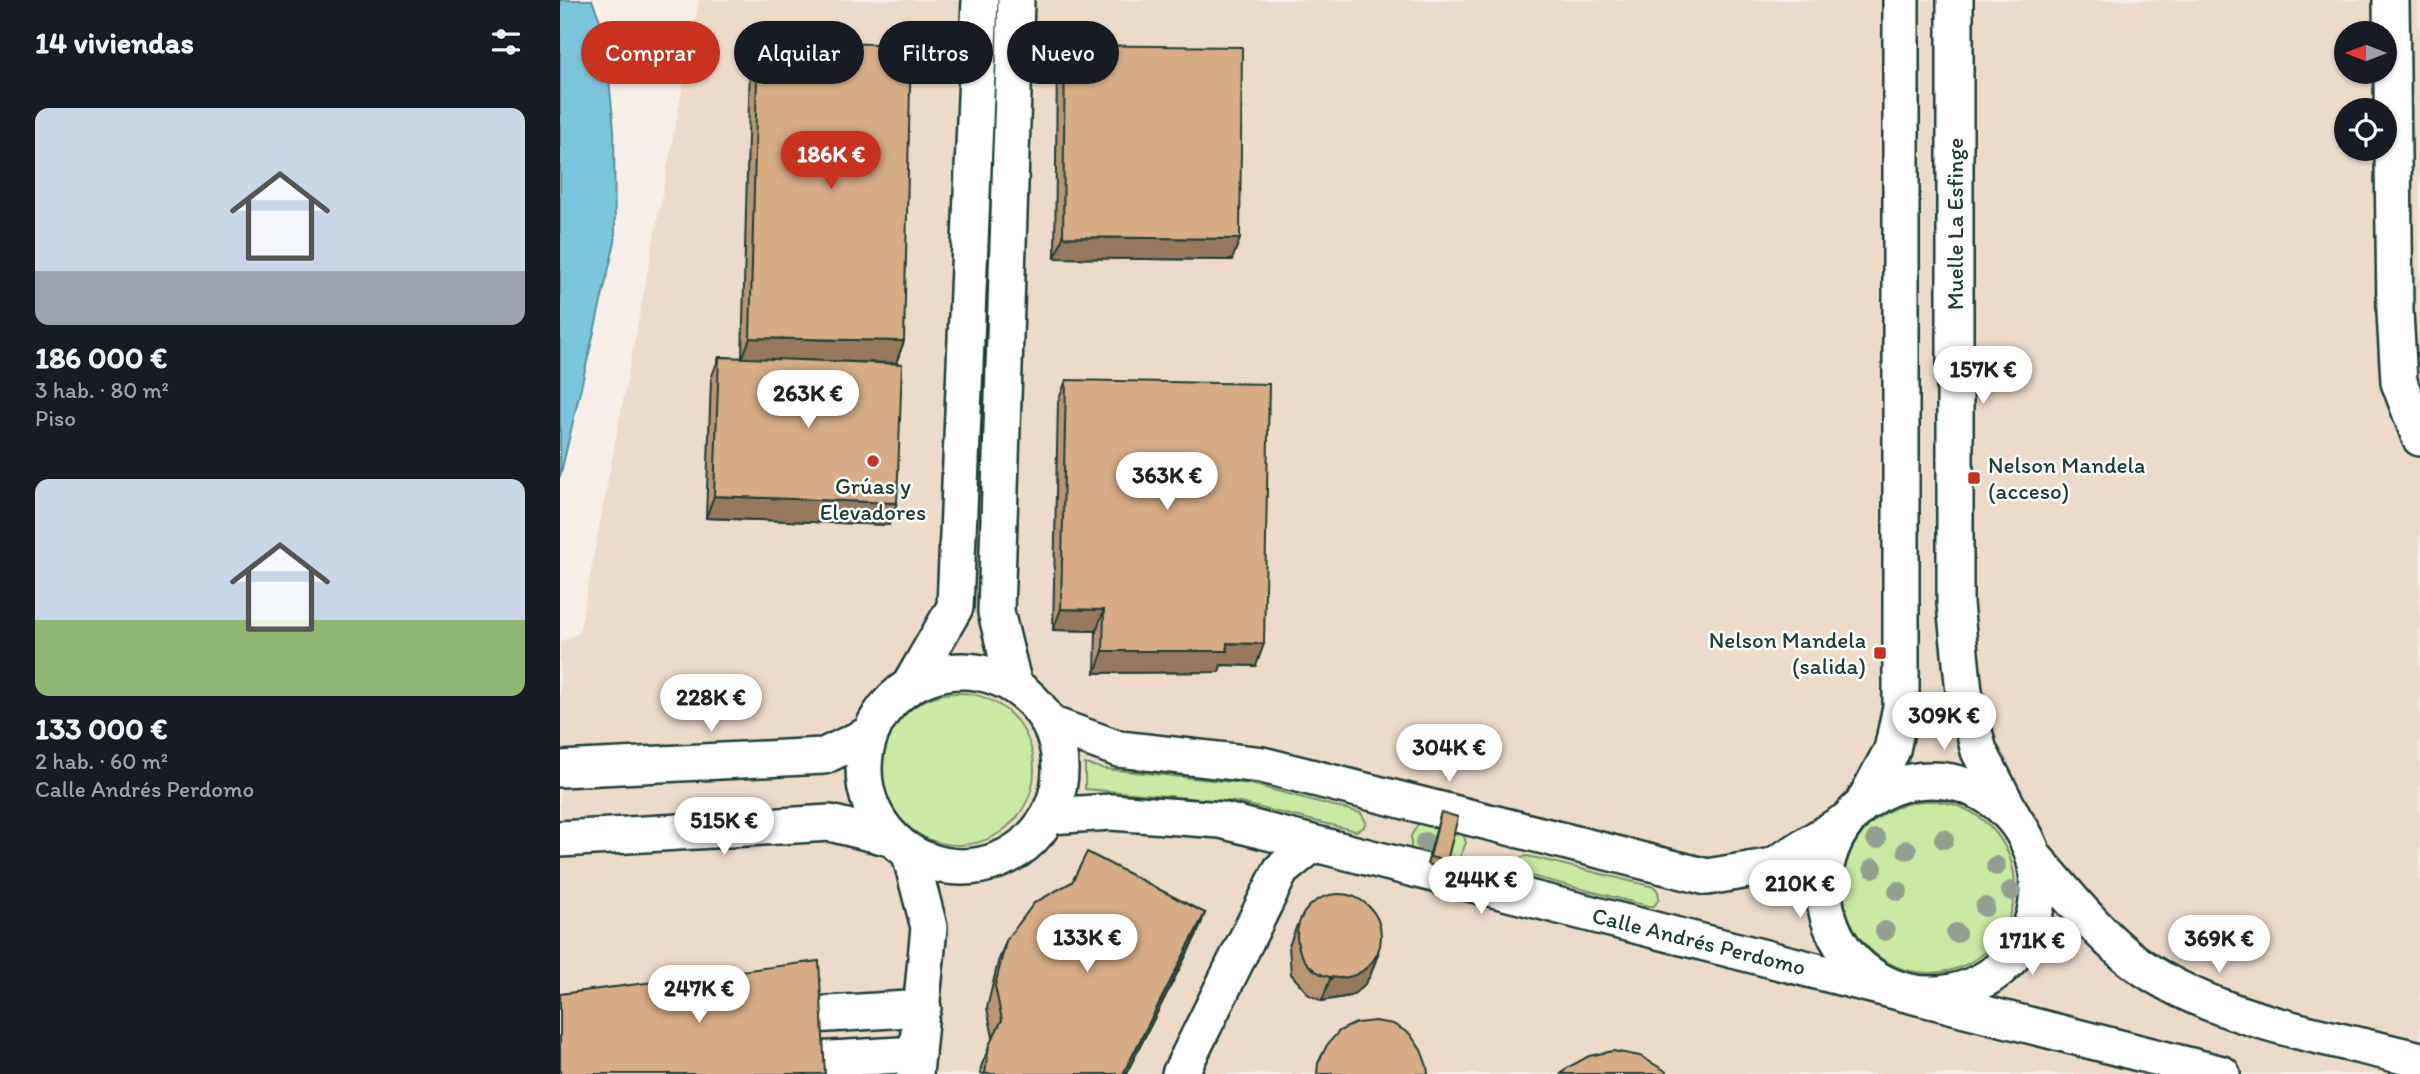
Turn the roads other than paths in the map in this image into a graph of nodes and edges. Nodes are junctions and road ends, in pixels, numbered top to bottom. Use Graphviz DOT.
graph roads {
  1 [pos="980,0"];
  2 [pos="1016,0"];
  3 [pos="1901,0"];
  4 [pos="1955,0"];
  5 [pos="2391,0"];
  6 [pos="2420,438"];
  7 [pos="910,685"];
  8 [pos="1014,685"];
  9 [pos="1050,724"];
  10 [pos="870,734"];
  11 [pos="560,769"];
  12 [pos="1854,811"];
  13 [pos="2012,815"];
  14 [pos="1049,816"];
  15 [pos="560,839"];
  16 [pos="1313,844"];
  17 [pos="901,846"];
  18 [pos="2035,858"];
  19 [pos="1914,995"];
  20 [pos="923,1008"];
  21 [pos="813,1015"];
  22 [pos="815,1059"];
  23 [pos="2420,1060"];
  24 [pos="916,1064"];
  25 [pos="1180,1074"];
  26 [pos="2222,1074"];
  1 -- 7 [label="street"];
  2 -- 8 [label="street"];
  3 -- 12 [label="street"];
  4 -- 13 [label="street, Muelle La Esfinge"];
  5 -- 6 [label="street"];
  7 -- 8 [label="street"];
  7 -- 10 [label="street"];
  8 -- 9 [label="street"];
  9 -- 12 [label="street"];
  9 -- 14 [label="street"];
  10 -- 11 [label="street"];
  10 -- 17 [label="street"];
  12 -- 13 [label="street"];
  12 -- 19 [label="street"];
  13 -- 18 [label="street"];
  14 -- 16 [label="street, Calle Andrés Perdomo"];
  14 -- 17 [label="street"];
  15 -- 17 [label="street"];
  16 -- 19 [label="street, Calle Andrés Perdomo"];
  16 -- 25 [label="street"];
  17 -- 20 [label="street"];
  18 -- 19 [label="street"];
  18 -- 23 [label="street"];
  19 -- 26 [label="street, Calle Andrés Perdomo"];
  20 -- 21 [label="street"];
  20 -- 24 [label="street"];
  22 -- 24 [label="street"];
}
